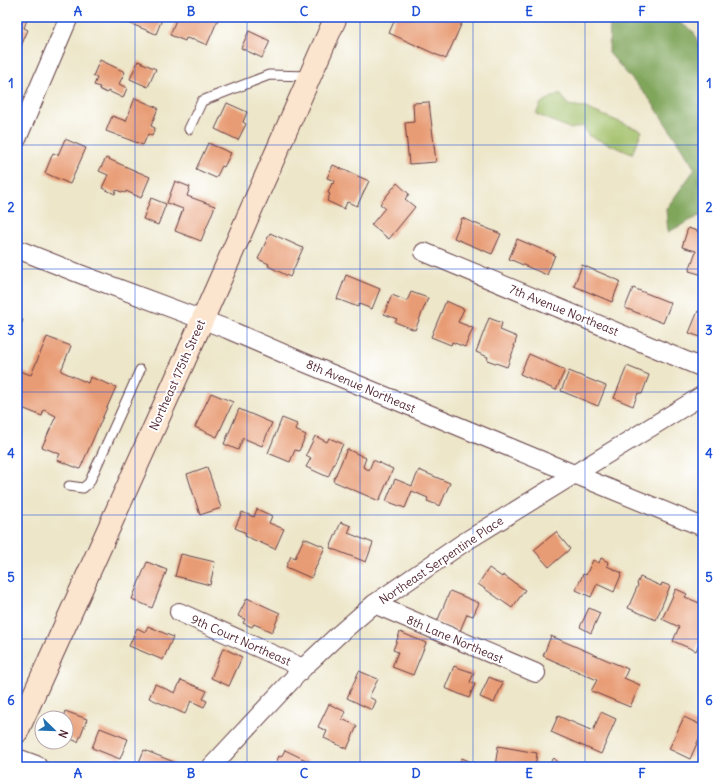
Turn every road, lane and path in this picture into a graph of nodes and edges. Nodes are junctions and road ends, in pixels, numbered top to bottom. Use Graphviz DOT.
graph roads {
  1 [pos="69,17"];
  2 [pos="336,17"];
  3 [pos="310,76"];
  4 [pos="190,129"];
  5 [pos="17,139"];
  6 [pos="17,249"];
  7 [pos="424,252"];
  8 [pos="202,319"];
  9 [pos="703,368"];
  10 [pos="140,370"];
  11 [pos="703,395"];
  12 [pos="574,474"];
  13 [pos="69,486"];
  14 [pos="703,527"];
  15 [pos="374,604"];
  16 [pos="180,612"];
  17 [pos="303,668"];
  18 [pos="536,673"];
  19 [pos="17,732"];
  20 [pos="17,760"];
  21 [pos="36,767"];
  22 [pos="211,767"];
  1 -- 5 [label="street"];
  2 -- 3 [label="main road, Northeast 175th Street"];
  3 -- 4 [label="lane"];
  3 -- 8 [label="main road, Northeast 175th Street"];
  6 -- 8 [label="street, 8th Avenue Northeast"];
  7 -- 9 [label="street, 7th Avenue Northeast"];
  8 -- 12 [label="street, 8th Avenue Northeast"];
  8 -- 19 [label="main road, Northeast 175th Street"];
  10 -- 13 [label="lane"];
  11 -- 12 [label="street, Northeast Serpentine Place"];
  12 -- 14 [label="street, 8th Avenue Northeast"];
  12 -- 15 [label="street, Northeast Serpentine Place"];
  15 -- 17 [label="street, Northeast Serpentine Place"];
  15 -- 18 [label="street, 8th Lane Northeast"];
  16 -- 17 [label="street, 9th Court Northeast"];
  17 -- 22 [label="street, Northeast Serpentine Place"];
  20 -- 21 [label="street"];
}
